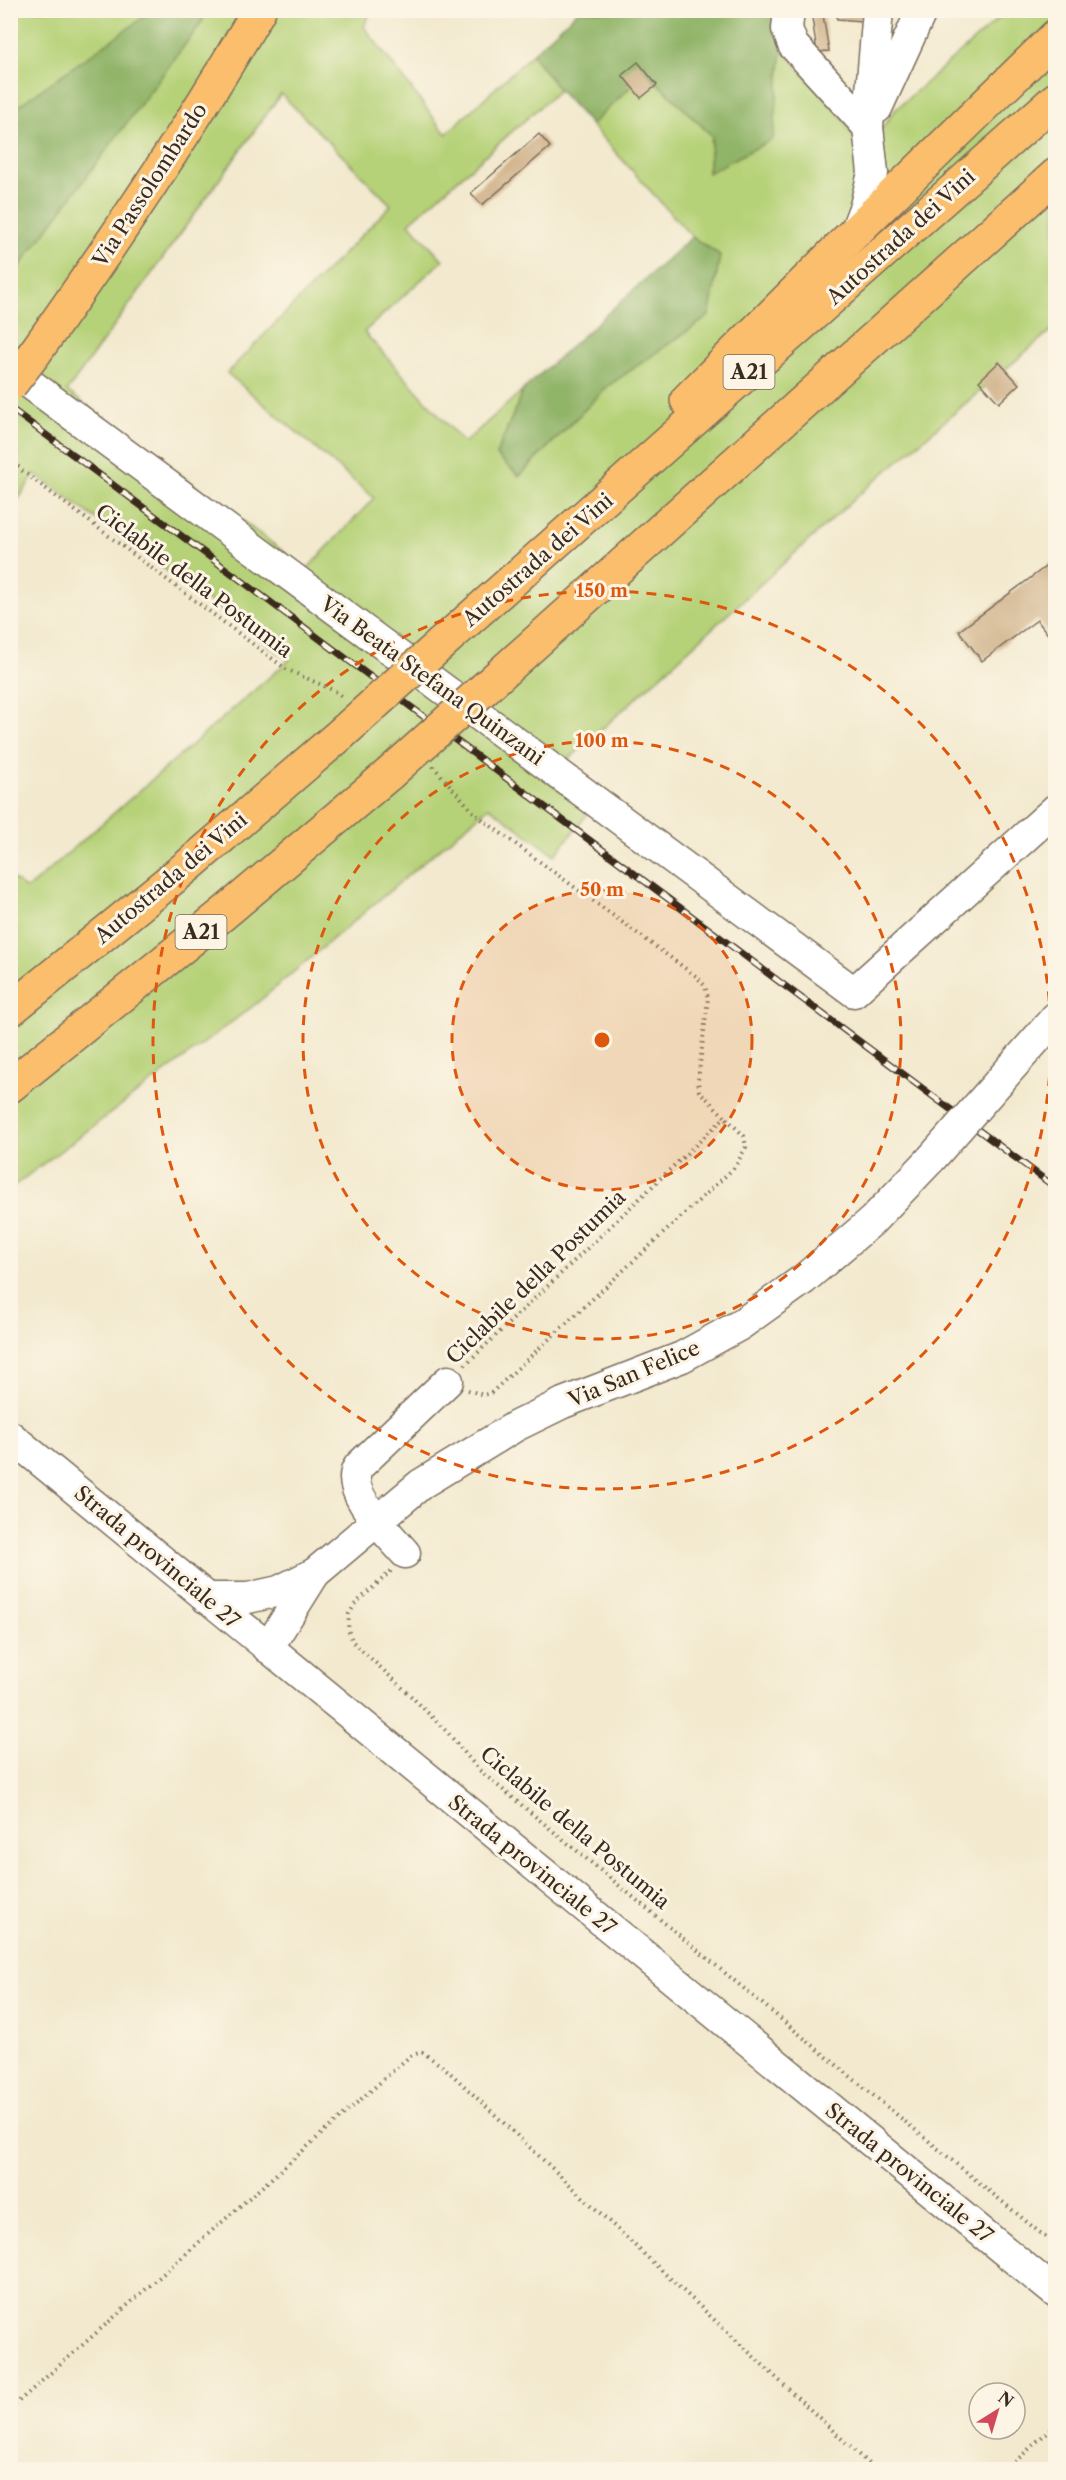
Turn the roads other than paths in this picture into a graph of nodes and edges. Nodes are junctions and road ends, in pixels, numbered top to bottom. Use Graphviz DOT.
graph roads {
  1 [pos="259,10"];
  2 [pos="789,10"];
  3 [pos="878,10"];
  4 [pos="922,10"];
  5 [pos="1056,36"];
  6 [pos="1056,99"];
  7 [pos="868,127"];
  8 [pos="1056,176"];
  9 [pos="1056,203"];
  10 [pos="855,232"];
  11 [pos="899,314"];
  12 [pos="22,362"];
  13 [pos="10,386"];
  14 [pos="614,492"];
  15 [pos="1056,809"];
  16 [pos="10,1010"];
  17 [pos="1056,1017"];
  18 [pos="10,1086"];
  19 [pos="448,1381"];
  20 [pos="10,1436"];
  21 [pos="377,1519"];
  22 [pos="399,1559"];
  23 [pos="315,1573"];
  24 [pos="206,1598"];
  25 [pos="268,1648"];
  26 [pos="1056,2293"];
  1 -- 12 [label="main road, Via Passolombardo"];
  2 -- 7 [label="street"];
  3 -- 7 [label="street"];
  4 -- 7 [label="street"];
  5 -- 10 [label="main road"];
  6 -- 14 [label="main road, Autostrada dei Vini / A21"];
  7 -- 10 [label="street"];
  8 -- 11 [label="main road, A21"];
  9 -- 11 [label="main road"];
  10 -- 14 [label="main road"];
  11 -- 18 [label="main road, A21, bridge"];
  12 -- 13 [label="main road, Via Passolombardo, bridge"];
  12 -- 15 [label="street, Via Beata Stefana Quinzani"];
  14 -- 16 [label="main road, Autostrada dei Vini / A21, bridge"];
  17 -- 21 [label="street, Via San Felice, bridge"];
  19 -- 21 [label="street"];
  20 -- 24 [label="street, Strada provinciale 27"];
  21 -- 22 [label="street"];
  21 -- 23 [label="street, Via San Felice"];
  23 -- 24 [label="street"];
  23 -- 25 [label="street"];
  24 -- 25 [label="street, Strada provinciale 27"];
  25 -- 26 [label="street, Strada provinciale 27"];
}
